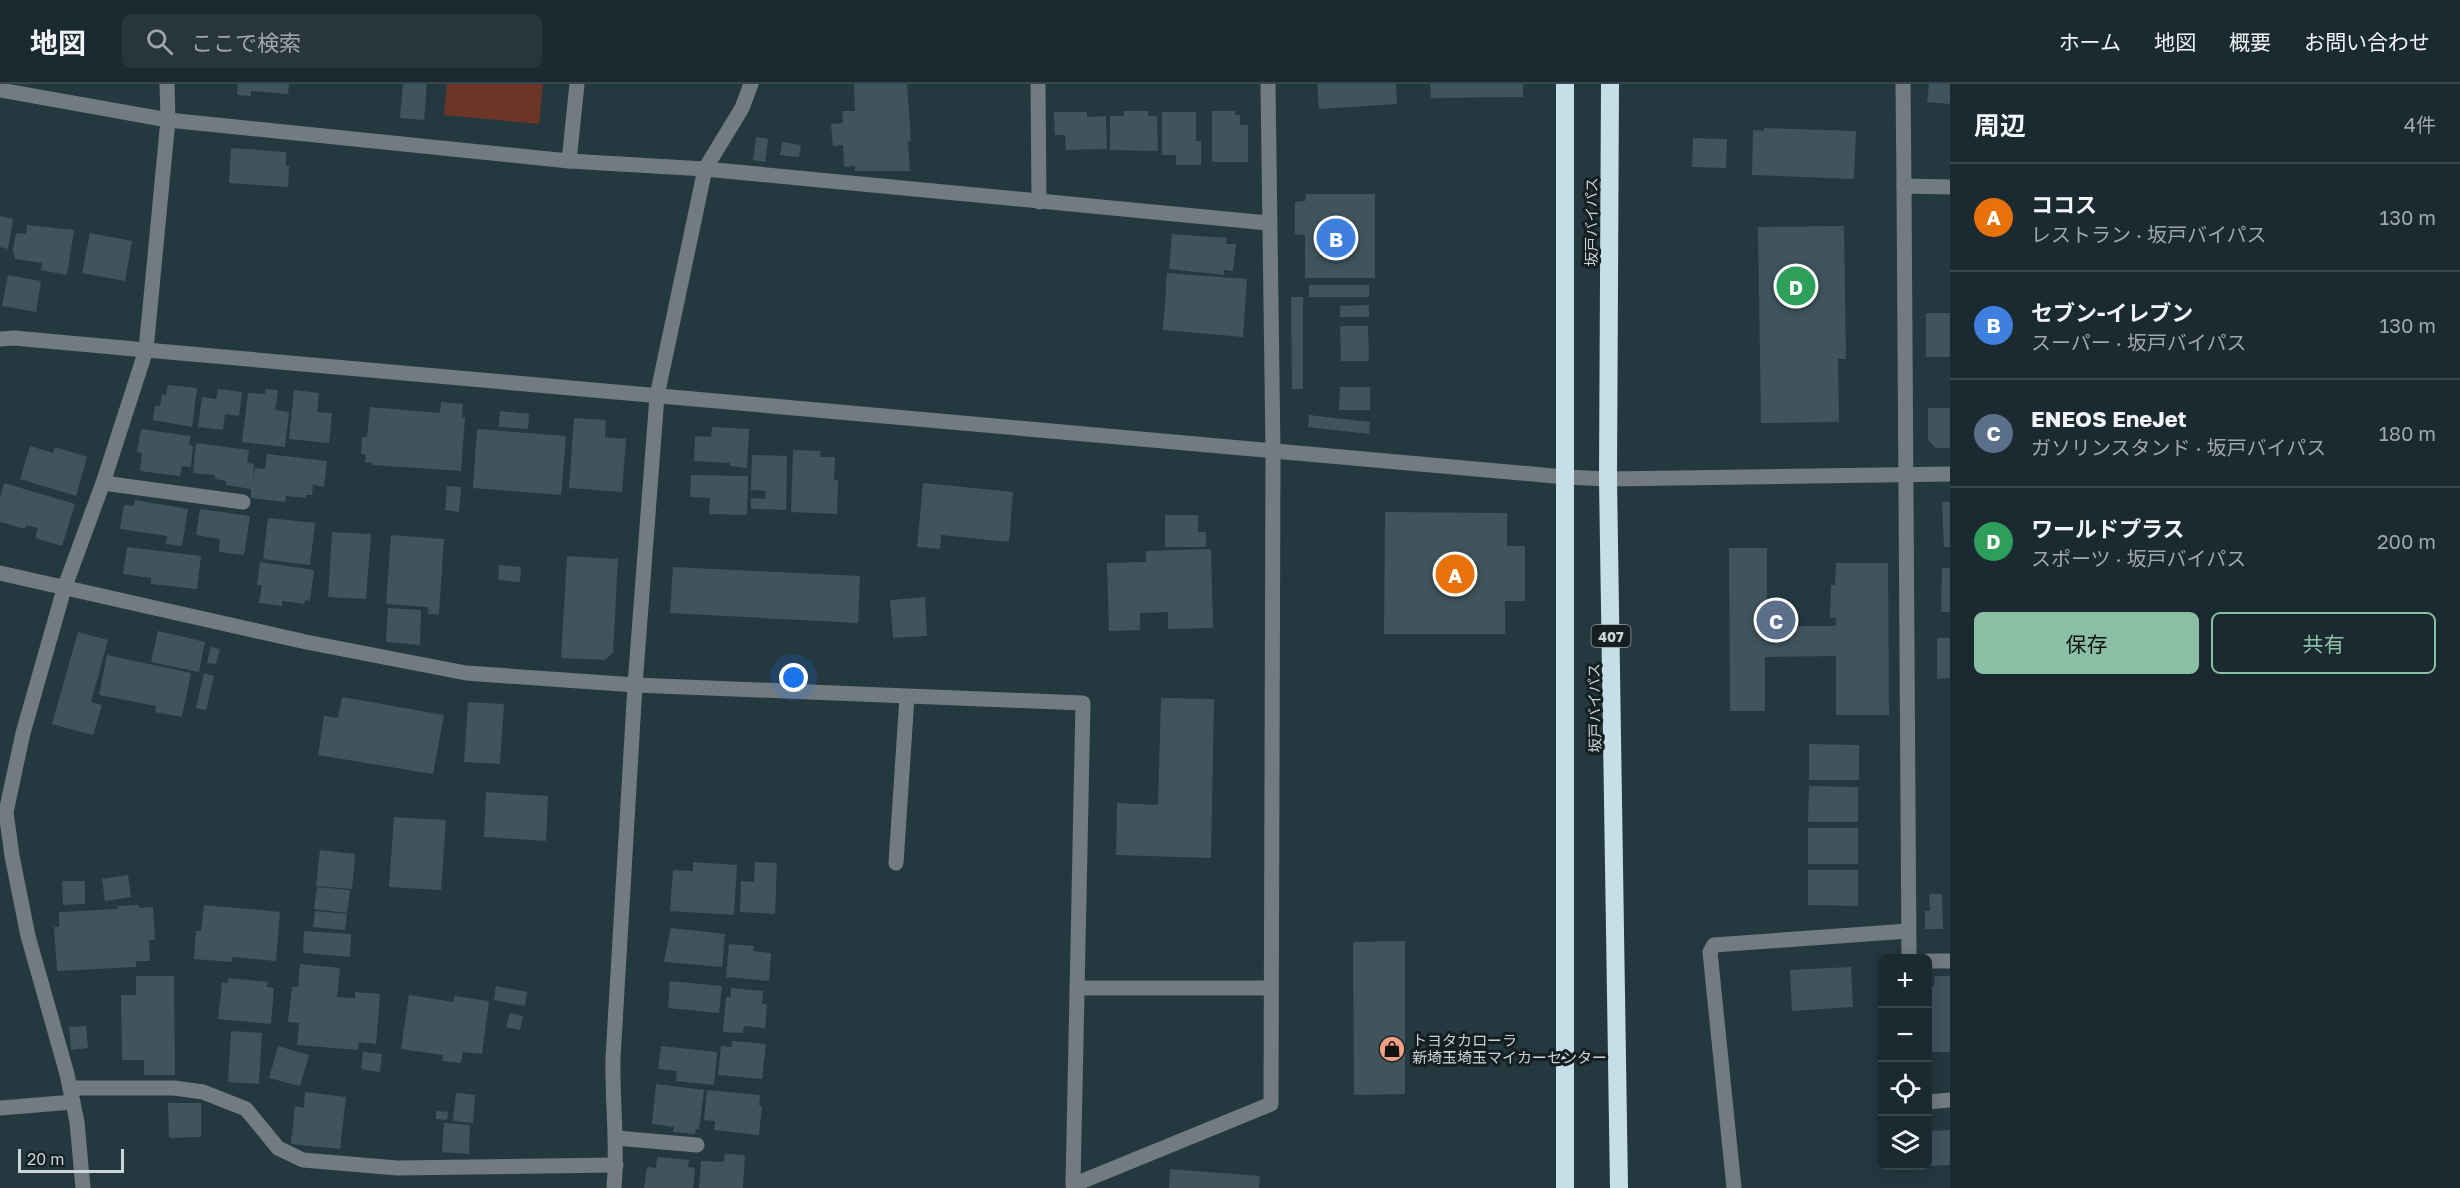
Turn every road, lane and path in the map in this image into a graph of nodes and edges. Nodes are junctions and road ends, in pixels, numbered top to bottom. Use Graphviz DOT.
graph roads {
  1 [pos="167,84"];
  2 [pos="577,84"];
  3 [pos="751,84"];
  4 [pos="1038,84"];
  5 [pos="1268,84"];
  6 [pos="1565,84"];
  7 [pos="1610,84"];
  8 [pos="1903,84"];
  9 [pos="0,90"];
  10 [pos="168,120"];
  11 [pos="569,161"];
  12 [pos="705,169"];
  13 [pos="1904,186"];
  14 [pos="1950,187"];
  15 [pos="1039,202"];
  16 [pos="1268,223"];
  17 [pos="0,339"];
  18 [pos="146,350"];
  19 [pos="657,396"];
  20 [pos="1273,451"];
  21 [pos="1950,474"];
  22 [pos="1905,475"];
  23 [pos="1565,477"];
  24 [pos="1608,480"];
  25 [pos="104,483"];
  26 [pos="243,502"];
  27 [pos="0,573"];
  28 [pos="64,589"];
  29 [pos="634,685"];
  30 [pos="907,697"];
  31 [pos="3,811"];
  32 [pos="896,862"];
  33 [pos="1908,931"];
  34 [pos="1909,954"];
  35 [pos="1932,961"];
  36 [pos="1950,962"];
  37 [pos="1077,988"];
  38 [pos="1271,988"];
  39 [pos="71,1095"];
  40 [pos="1950,1100"];
  41 [pos="1932,1102"];
  42 [pos="0,1108"];
  43 [pos="616,1138"];
  44 [pos="697,1144"];
  45 [pos="616,1165"];
  46 [pos="83,1188"];
  47 [pos="614,1188"];
  48 [pos="1565,1188"];
  49 [pos="1619,1188"];
  50 [pos="1734,1188"];
  1 -- 10 [label="street"];
  2 -- 11 [label="street"];
  3 -- 12 [label="street"];
  4 -- 15 [label="street"];
  5 -- 16 [label="street"];
  6 -- 23 [label="highway, 坂戸バイパス"];
  7 -- 24 [label="highway, 坂戸バイパス / 407"];
  8 -- 13 [label="street"];
  9 -- 10 [label="street"];
  10 -- 11 [label="street"];
  10 -- 18 [label="street"];
  11 -- 12 [label="street"];
  12 -- 15 [label="street"];
  12 -- 19 [label="street"];
  13 -- 14 [label="street"];
  13 -- 22 [label="street"];
  15 -- 16 [label="street"];
  16 -- 20 [label="street"];
  17 -- 18 [label="street"];
  18 -- 19 [label="street"];
  18 -- 25 [label="street"];
  19 -- 20 [label="street"];
  19 -- 29 [label="street"];
  20 -- 23 [label="street"];
  20 -- 38 [label="street"];
  21 -- 22 [label="street"];
  22 -- 24 [label="street"];
  22 -- 33 [label="street"];
  23 -- 24 [label="street"];
  23 -- 48 [label="highway, 坂戸バイパス"];
  24 -- 49 [label="highway, 坂戸バイパス / 407"];
  25 -- 26 [label="street"];
  25 -- 28 [label="street"];
  27 -- 28 [label="street"];
  28 -- 29 [label="street"];
  28 -- 31 [label="street"];
  29 -- 30 [label="street"];
  29 -- 43 [label="street"];
  30 -- 32 [label="street"];
  30 -- 37 [label="street"];
  31 -- 39 [label="street"];
  33 -- 34 [label="street"];
  33 -- 50 [label="street"];
  35 -- 36 [label="street"];
  37 -- 38 [label="street"];
  37 -- 38 [label="street"];
  39 -- 42 [label="street"];
  39 -- 45 [label="street"];
  39 -- 46 [label="street"];
  40 -- 41 [label="street"];
  43 -- 44 [label="street"];
  43 -- 45 [label="street"];
  45 -- 47 [label="street"];
}
